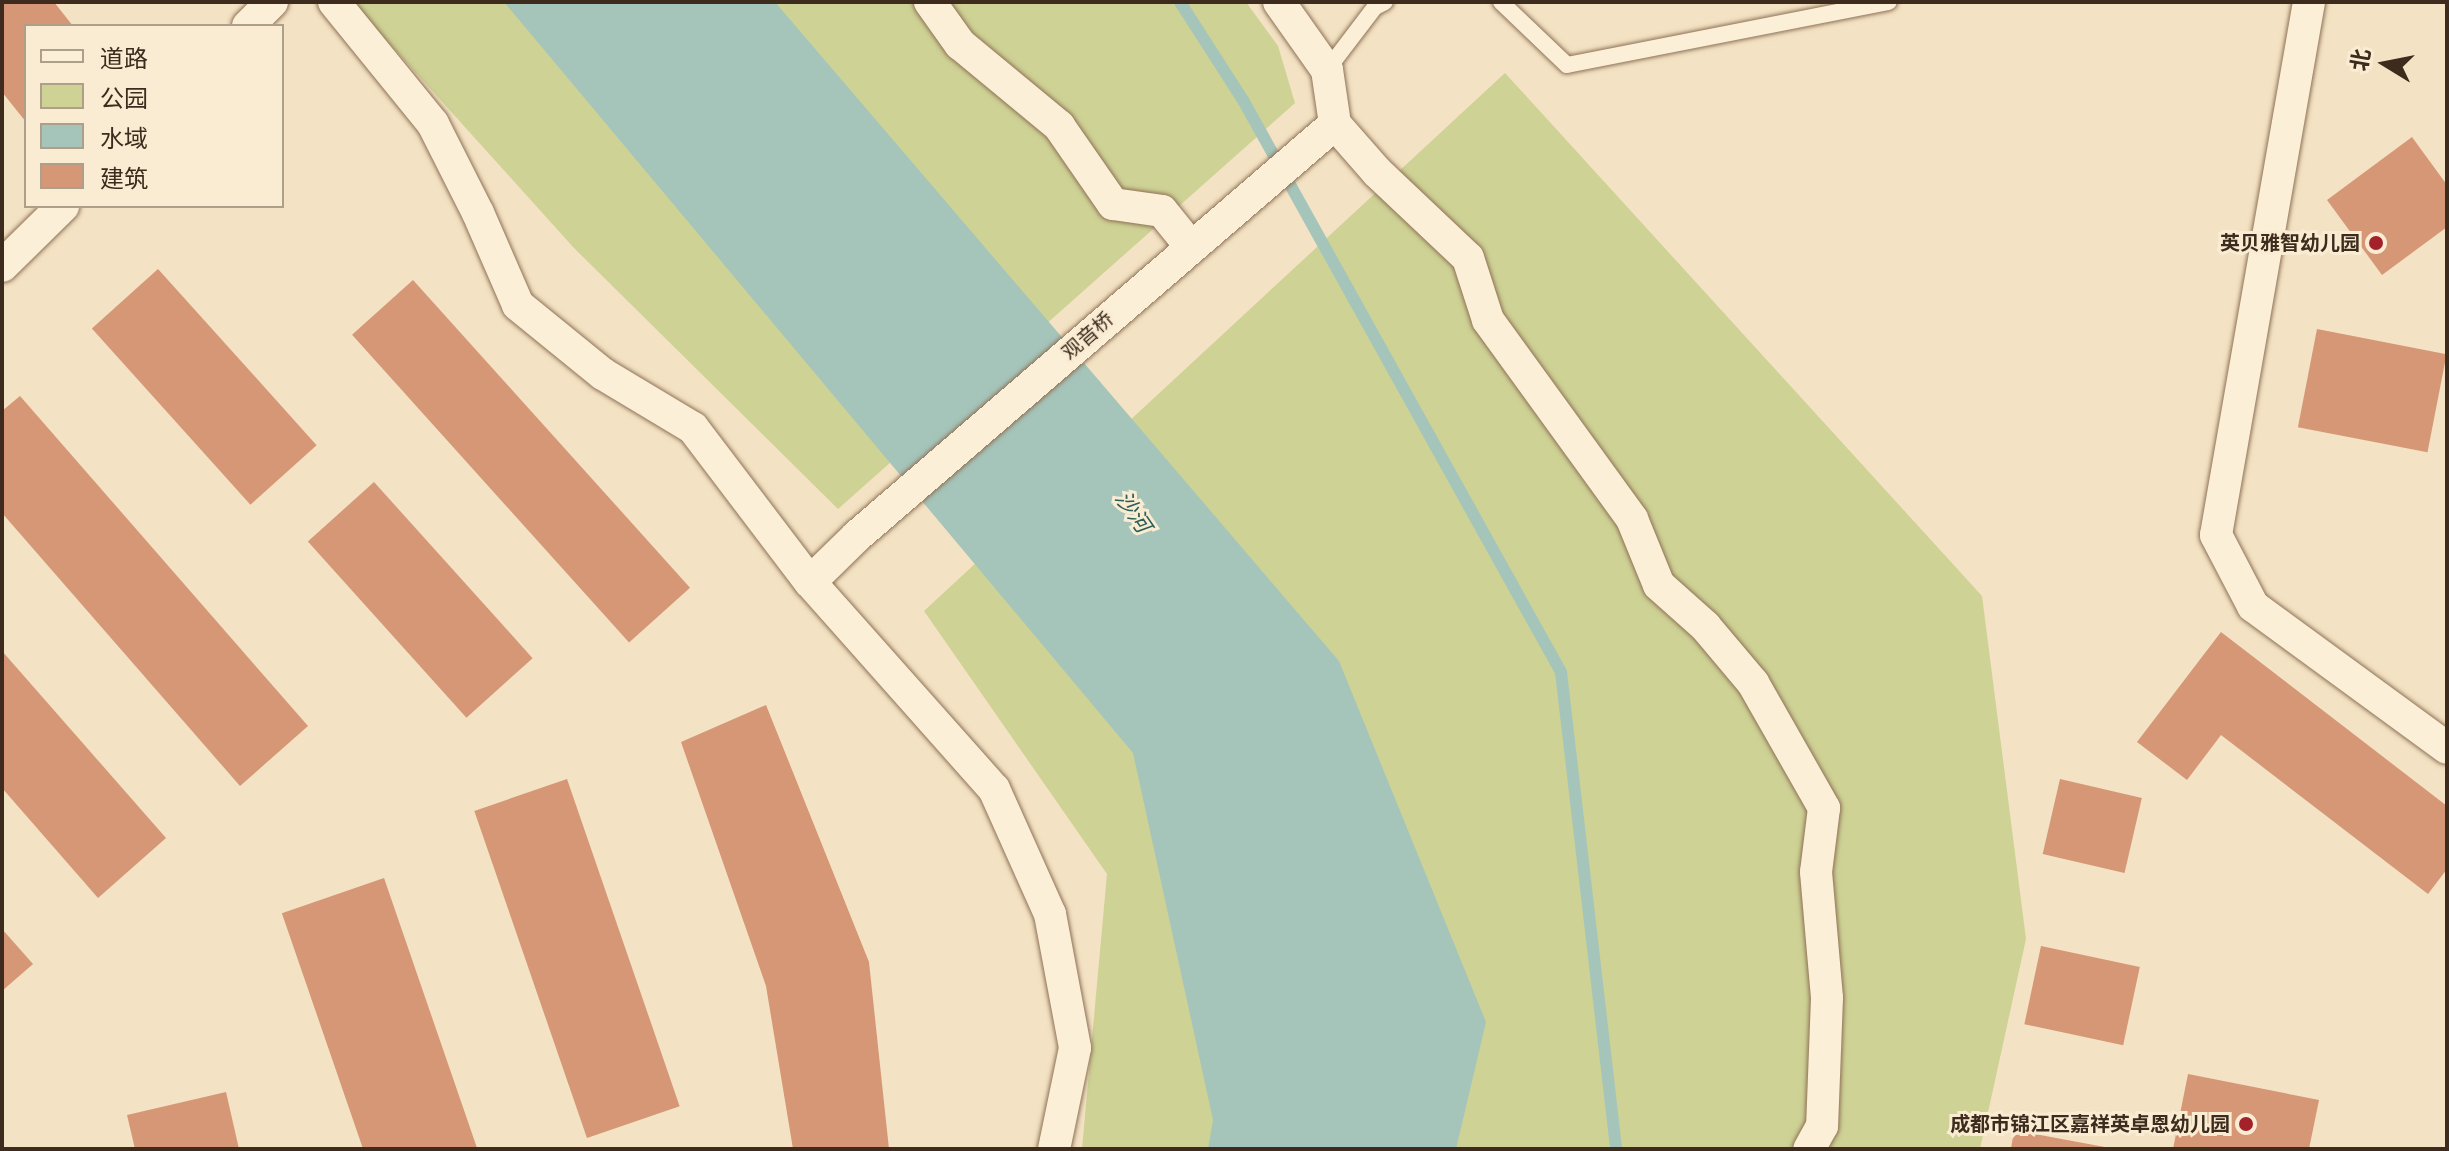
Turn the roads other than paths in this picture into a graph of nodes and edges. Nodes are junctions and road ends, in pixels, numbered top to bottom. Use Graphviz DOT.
graph roads {
  1 [pos="272,2"];
  2 [pos="334,2"];
  3 [pos="930,2"];
  4 [pos="1279,2"];
  5 [pos="1385,2"];
  6 [pos="1501,2"];
  7 [pos="1889,2"];
  8 [pos="2309,2"];
  9 [pos="250,24"];
  10 [pos="1327,70"];
  11 [pos="1327,131"];
  12 [pos="61,208"];
  13 [pos="1191,247"];
  14 [pos="2,266"];
  15 [pos="810,582"];
  16 [pos="2447,748"];
  17 [pos="1054,1149"];
  18 [pos="1809,1149"];
  1 -- 9 [label="street"];
  2 -- 15 [label="street"];
  3 -- 13 [label="street"];
  4 -- 10 [label="street"];
  5 -- 10 [label="lane"];
  6 -- 7 [label="lane"];
  8 -- 16 [label="street"];
  10 -- 11 [label="street"];
  11 -- 13 [label="street, 观音桥"];
  11 -- 18 [label="street"];
  12 -- 14 [label="street"];
  13 -- 15 [label="street, 观音桥"];
  15 -- 17 [label="street"];
}
